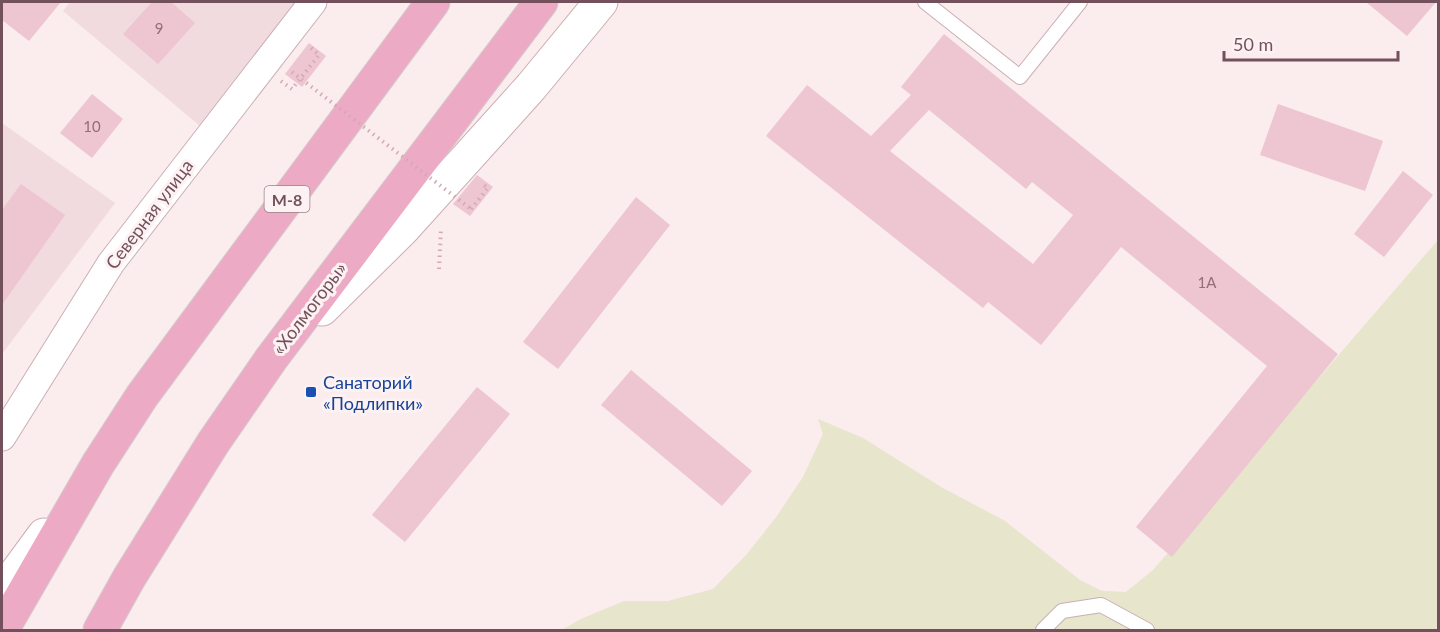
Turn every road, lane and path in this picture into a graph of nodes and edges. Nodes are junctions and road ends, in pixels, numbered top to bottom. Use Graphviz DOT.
graph roads {
  1 [pos="313,2"];
  2 [pos="433,2"];
  3 [pos="541,2"];
  4 [pos="602,2"];
  5 [pos="925,2"];
  6 [pos="1080,2"];
  7 [pos="305,56"];
  8 [pos="298,64"];
  9 [pos="278,78"];
  10 [pos="471,209"];
  11 [pos="446,221"];
  12 [pos="439,269"];
  13 [pos="271,359"];
  14 [pos="2,437"];
  15 [pos="98,464"];
  16 [pos="129,578"];
  17 [pos="2,592"];
  18 [pos="2,630"];
  19 [pos="100,630"];
  20 [pos="110,630"];
  21 [pos="1043,630"];
  22 [pos="1147,630"];
  1 -- 14 [label="street, Северная улица"];
  2 -- 15 [label="highway, М-8"];
  3 -- 13 [label="highway, «Холмогоры»"];
  4 -- 13 [label="street"];
  5 -- 6 [label="lane"];
  7 -- 9 [label="path"];
  8 -- 10 [label="path, bridge"];
  11 -- 12 [label="path"];
  13 -- 16 [label="highway, «Холмогоры»"];
  15 -- 17 [label="street"];
  15 -- 18 [label="highway, М-8"];
  16 -- 19 [label="highway, «Холмогоры»"];
  16 -- 20 [label="street"];
  21 -- 22 [label="lane"];
}
